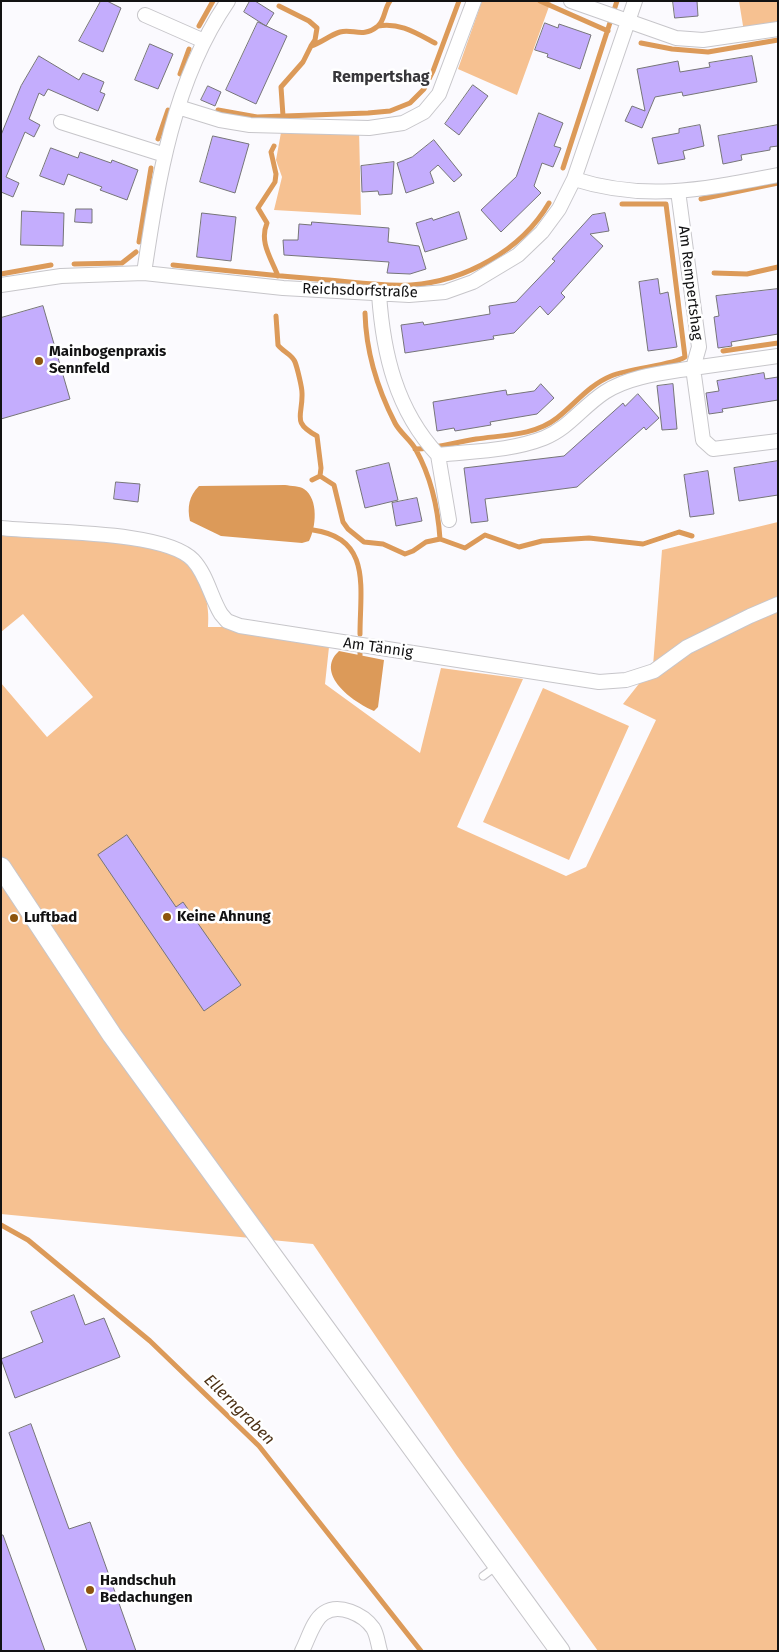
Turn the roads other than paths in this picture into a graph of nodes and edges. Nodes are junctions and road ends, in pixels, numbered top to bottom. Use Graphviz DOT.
graph roads {
  1 [pos="228,1"];
  2 [pos="474,1"];
  3 [pos="571,1"];
  4 [pos="634,1"];
  5 [pos="144,15"];
  6 [pos="628,22"];
  7 [pos="778,29"];
  8 [pos="204,41"];
  9 [pos="178,107"];
  10 [pos="61,122"];
  11 [pos="165,155"];
  12 [pos="778,175"];
  13 [pos="574,179"];
  14 [pos="678,191"];
  15 [pos="144,273"];
  16 [pos="1,285"];
  17 [pos="379,294"];
  18 [pos="778,356"];
  19 [pos="693,368"];
  20 [pos="778,441"];
  21 [pos="438,455"];
  22 [pos="449,520"];
  23 [pos="1,528"];
  24 [pos="778,604"];
  25 [pos="1,867"];
  26 [pos="302,1651"];
  27 [pos="380,1651"];
  28 [pos="560,1651"];
  1 -- 8 [label="street"];
  2 -- 9 [label="street"];
  3 -- 6 [label="street"];
  4 -- 6 [label="street, Reichsdorfstraße"];
  5 -- 8 [label="street"];
  6 -- 7 [label="street"];
  6 -- 13 [label="street, Reichsdorfstraße"];
  8 -- 9 [label="street"];
  9 -- 11 [label="street"];
  10 -- 11 [label="street"];
  11 -- 15 [label="street"];
  12 -- 14 [label="street"];
  13 -- 14 [label="street"];
  13 -- 17 [label="street, Reichsdorfstraße"];
  14 -- 19 [label="street, Am Rempertshag"];
  15 -- 16 [label="street, Reichsdorfstraße"];
  15 -- 17 [label="street, Reichsdorfstraße"];
  17 -- 21 [label="street"];
  18 -- 19 [label="street"];
  19 -- 20 [label="street"];
  19 -- 21 [label="street"];
  21 -- 22 [label="street"];
  23 -- 24 [label="street, Am Tännig"];
  25 -- 28 [label="main road"];
  26 -- 27 [label="street"];
}
